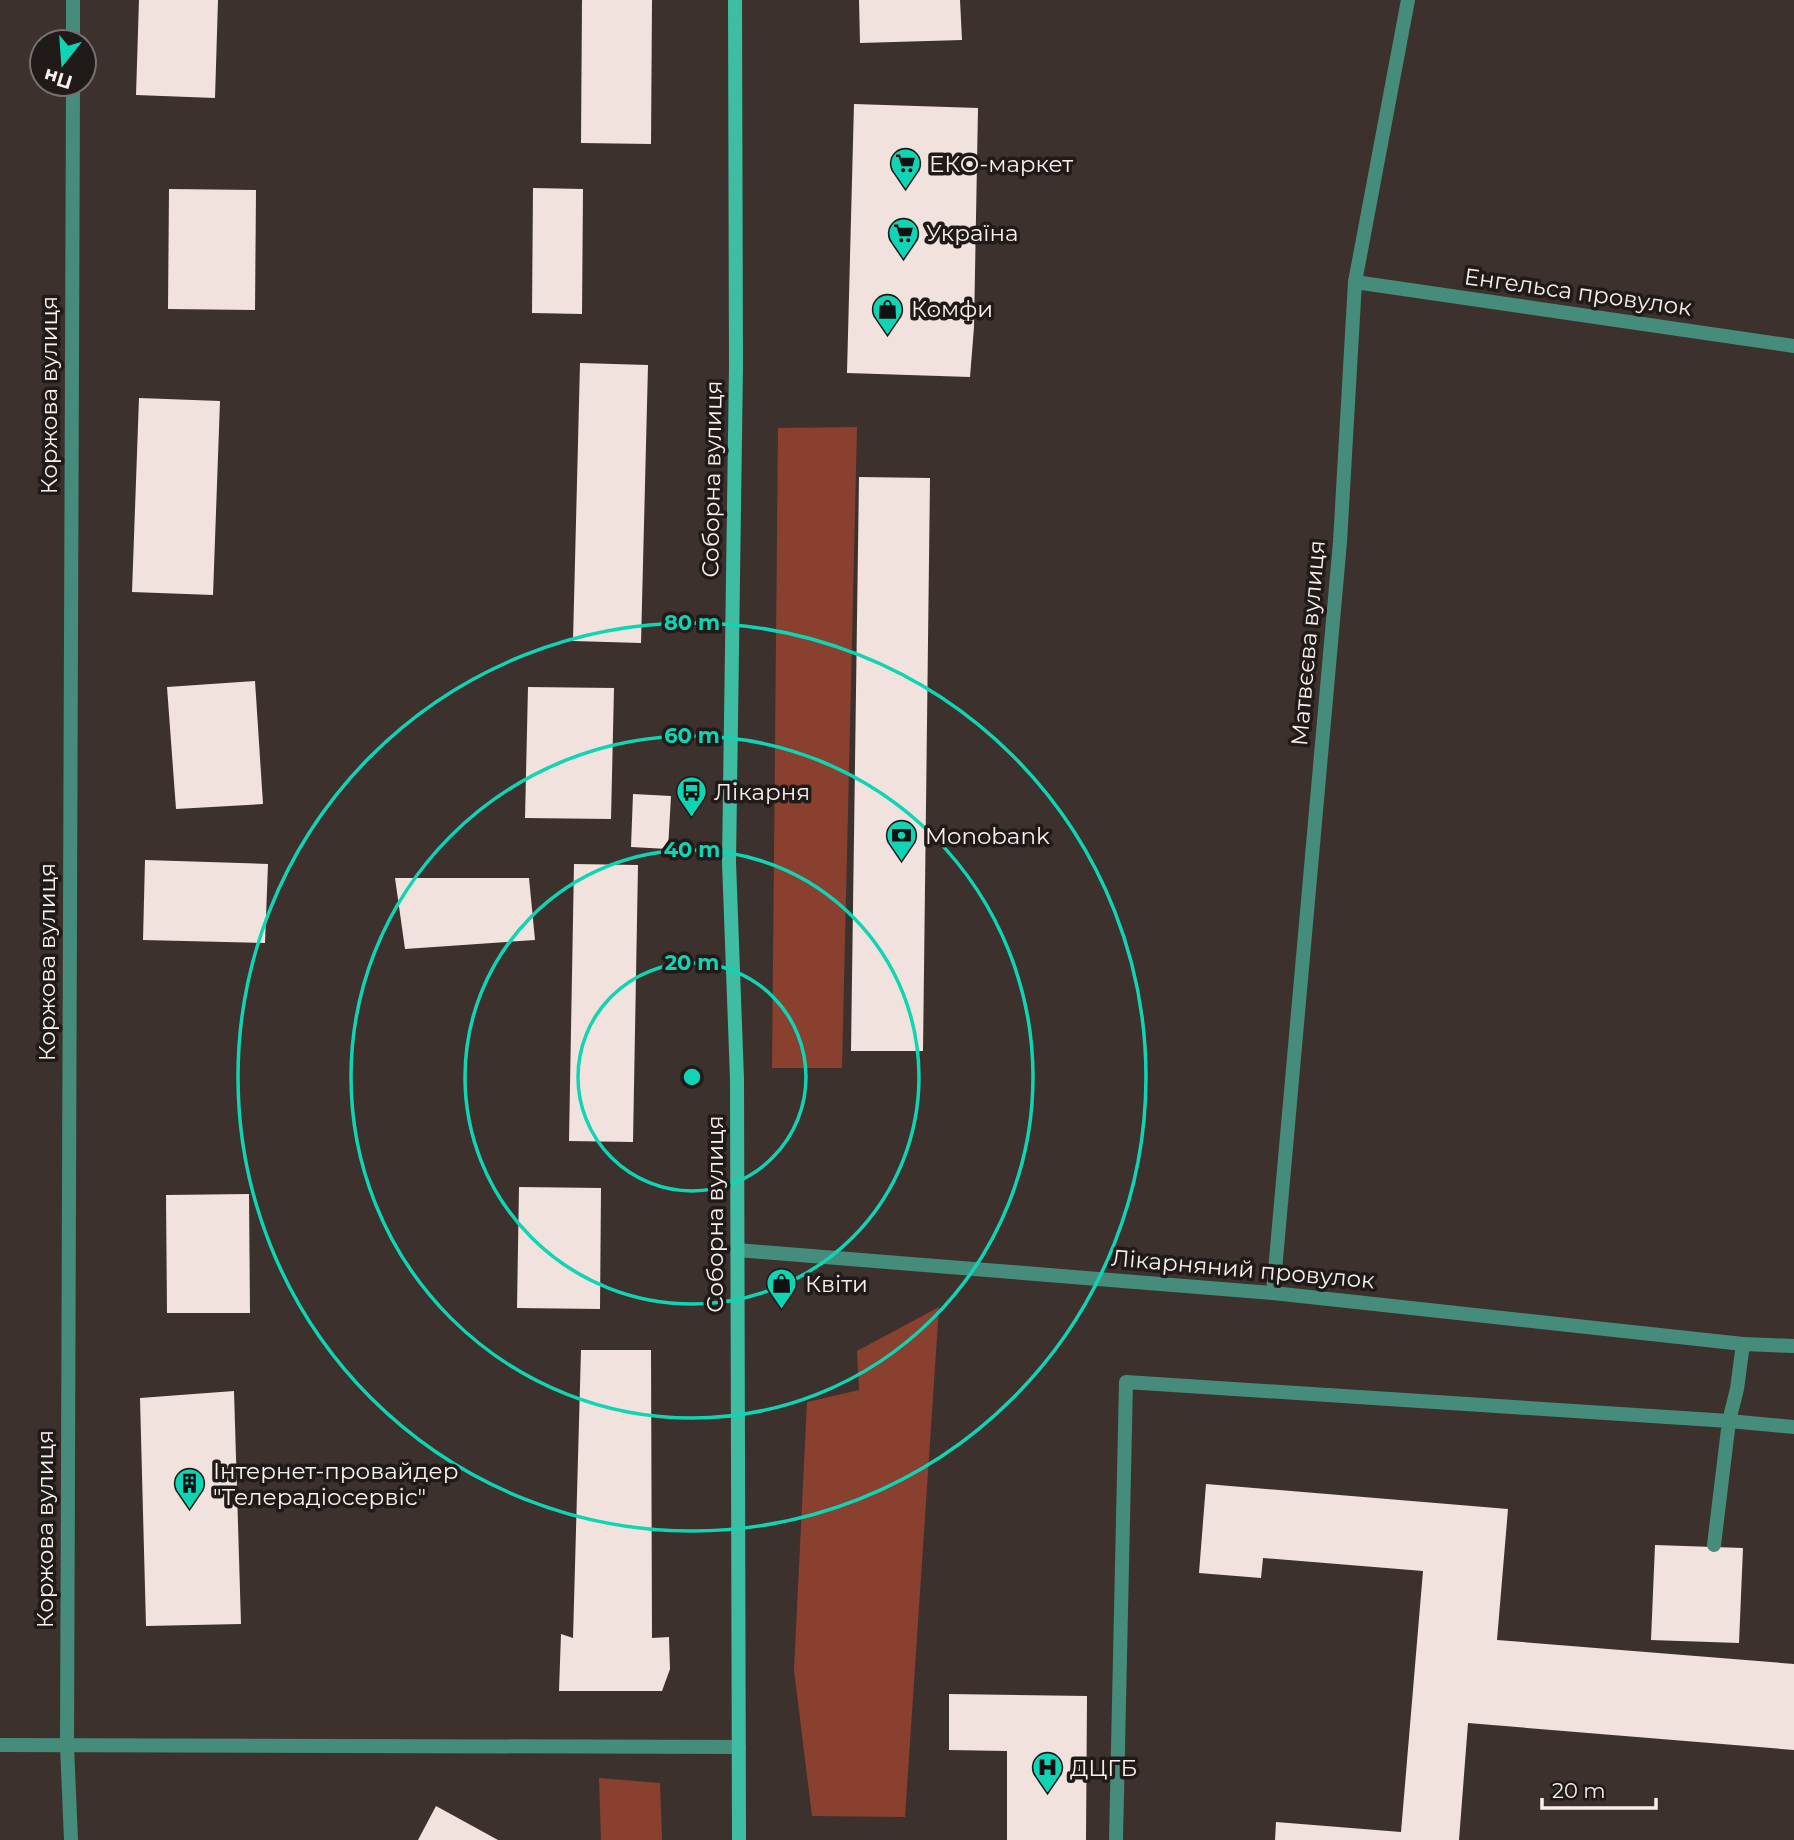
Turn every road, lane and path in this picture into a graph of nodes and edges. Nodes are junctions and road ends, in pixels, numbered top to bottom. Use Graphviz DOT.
graph roads {
  1 [pos="73,0"];
  2 [pos="735,0"];
  3 [pos="1408,0"];
  4 [pos="73,28"];
  5 [pos="73,98"];
  6 [pos="1355,282"];
  7 [pos="1794,346"];
  8 [pos="737,1250"];
  9 [pos="1273,1293"];
  10 [pos="1743,1344"];
  11 [pos="1794,1346"];
  12 [pos="1729,1421"];
  13 [pos="1794,1427"];
  14 [pos="1714,1545"];
  15 [pos="0,1745"];
  16 [pos="67,1746"];
  17 [pos="739,1747"];
  18 [pos="71,1840"];
  19 [pos="739,1840"];
  20 [pos="1116,1840"];
  1 -- 4 [label="street"];
  2 -- 8 [label="street, Соборна вулиця"];
  3 -- 6 [label="street, Матвєєва вулиця"];
  5 -- 16 [label="street, Коржова вулиця"];
  6 -- 7 [label="street, Енгельса провулок"];
  6 -- 9 [label="street, Матвєєва вулиця"];
  8 -- 9 [label="street, Лікарняний провулок"];
  8 -- 17 [label="street, Соборна вулиця"];
  9 -- 10 [label="street, Лікарняний провулок"];
  10 -- 11 [label="street, Лікарняний провулок"];
  10 -- 12 [label="street"];
  12 -- 13 [label="street"];
  12 -- 14 [label="street"];
  12 -- 20 [label="street"];
  15 -- 16 [label="street"];
  16 -- 17 [label="street"];
  16 -- 18 [label="street, Коржова вулиця"];
  17 -- 19 [label="street, Соборна вулиця"];
}
